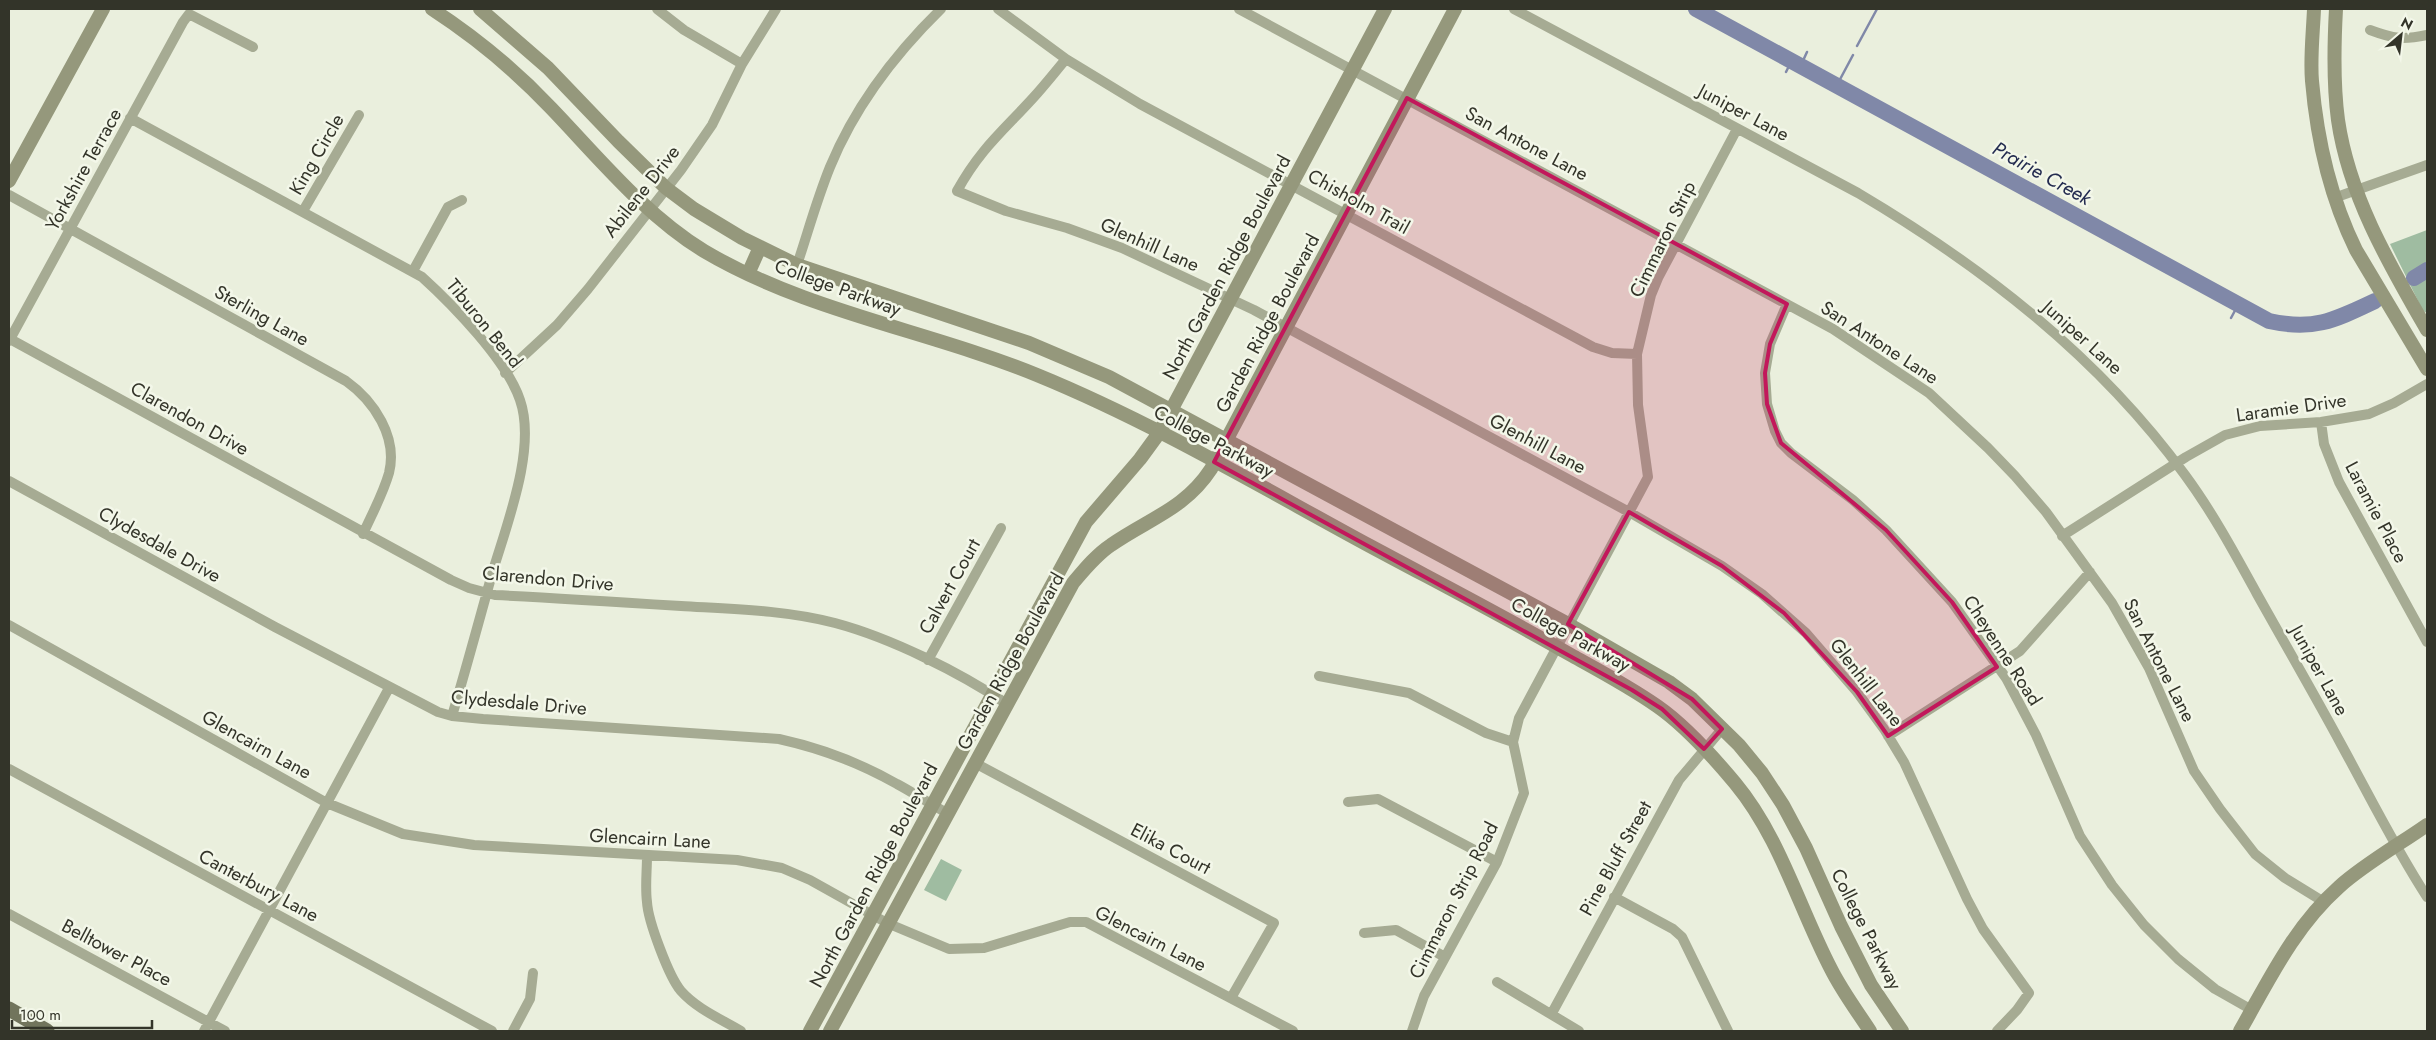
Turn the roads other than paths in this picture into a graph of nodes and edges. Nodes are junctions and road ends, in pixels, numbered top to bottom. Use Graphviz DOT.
graph roads {
  1 [pos="103,9"];
  2 [pos="432,9"];
  3 [pos="480,9"];
  4 [pos="657,9"];
  5 [pos="776,9"];
  6 [pos="941,9"];
  7 [pos="998,9"];
  8 [pos="1239,9"];
  9 [pos="1385,9"];
  10 [pos="1455,9"];
  11 [pos="1514,9"];
  12 [pos="2314,9"];
  13 [pos="2336,9"];
  14 [pos="2370,30"];
  15 [pos="2427,36"];
  16 [pos="253,47"];
  17 [pos="1066,59"];
  18 [pos="742,64"];
  19 [pos="2334,66"];
  20 [pos="2312,69"];
  21 [pos="1352,70"];
  22 [pos="1407,98"];
  23 [pos="359,115"];
  24 [pos="130,118"];
  25 [pos="1737,129"];
  26 [pos="2427,165"];
  27 [pos="9,181"];
  28 [pos="1291,184"];
  29 [pos="666,188"];
  30 [pos="2356,190"];
  31 [pos="9,195"];
  32 [pos="2334,198"];
  33 [pos="462,200"];
  34 [pos="650,208"];
  35 [pos="302,211"];
  36 [pos="1345,215"];
  37 [pos="70,229"];
  38 [pos="1676,244"];
  39 [pos="760,247"];
  40 [pos="797,265"];
  41 [pos="413,271"];
  42 [pos="748,274"];
  43 [pos="1230,299"];
  44 [pos="1787,304"];
  45 [pos="1286,326"];
  46 [pos="2427,330"];
  47 [pos="9,340"];
  48 [pos="1637,354"];
  49 [pos="2427,370"];
  50 [pos="505,372"];
  51 [pos="2427,384"];
  52 [pos="1171,411"];
  53 [pos="2321,422"];
  54 [pos="1159,433"];
  55 [pos="1225,441"];
  56 [pos="1214,462"];
  57 [pos="2176,464"];
  58 [pos="9,481"];
  59 [pos="1630,512"];
  60 [pos="1001,528"];
  61 [pos="363,534"];
  62 [pos="2062,536"];
  63 [pos="2090,572"];
  64 [pos="487,593"];
  65 [pos="1568,624"];
  66 [pos="9,625"];
  67 [pos="2427,642"];
  68 [pos="1556,646"];
  69 [pos="928,660"];
  70 [pos="1997,666"];
  71 [pos="1319,676"];
  72 [pos="389,688"];
  73 [pos="992,694"];
  74 [pos="1007,704"];
  75 [pos="452,716"];
  76 [pos="1722,729"];
  77 [pos="1888,736"];
  78 [pos="1513,742"];
  79 [pos="1704,749"];
  80 [pos="975,763"];
  81 [pos="9,769"];
  82 [pos="1348,802"];
  83 [pos="327,803"];
  84 [pos="932,805"];
  85 [pos="947,813"];
  86 [pos="2427,825"];
  87 [pos="2396,847"];
  88 [pos="646,856"];
  89 [pos="1497,862"];
  90 [pos="1614,897"];
  91 [pos="2427,897"];
  92 [pos="2324,902"];
  93 [pos="269,910"];
  94 [pos="9,914"];
  95 [pos="872,915"];
  96 [pos="887,923"];
  97 [pos="1364,933"];
  98 [pos="1445,957"];
  99 [pos="534,974"];
  100 [pos="1497,982"];
  101 [pos="1230,998"];
  102 [pos="9,1009"];
  103 [pos="2252,1010"];
  104 [pos="1552,1013"];
  105 [pos="26,1026"];
  106 [pos="206,1027"];
  107 [pos="47,1031"];
  108 [pos="225,1031"];
  109 [pos="492,1031"];
  110 [pos="513,1031"];
  111 [pos="741,1031"];
  112 [pos="810,1031"];
  113 [pos="830,1031"];
  114 [pos="1293,1031"];
  115 [pos="1412,1031"];
  116 [pos="1579,1031"];
  117 [pos="1728,1031"];
  118 [pos="1870,1031"];
  119 [pos="1902,1031"];
  120 [pos="1997,1031"];
  121 [pos="2240,1031"];
  1 -- 27 [label="main road"];
  2 -- 34 [label="main road, College Parkway"];
  3 -- 29 [label="main road, College Parkway"];
  4 -- 18 [label="street"];
  5 -- 18 [label="street, Abilene Drive"];
  6 -- 40 [label="street"];
  7 -- 17 [label="street, Chisholm Trail"];
  8 -- 21 [label="street, San Antone Lane"];
  9 -- 21 [label="main road, North Garden Ridge Boulevard"];
  10 -- 22 [label="main road, Garden Ridge Boulevard"];
  11 -- 25 [label="street, Juniper Lane"];
  12 -- 20 [label="main road"];
  13 -- 19 [label="main road"];
  14 -- 15 [label="street"];
  16 -- 24 [label="street, Yorkshire Terrace"];
  17 -- 28 [label="street, Chisholm Trail"];
  17 -- 43 [label="street, Glenhill Lane"];
  18 -- 29 [label="street, Abilene Drive"];
  19 -- 20 [label="main road"];
  19 -- 30 [label="main road"];
  20 -- 32 [label="main road"];
  21 -- 22 [label="street, San Antone Lane"];
  21 -- 28 [label="main road, North Garden Ridge Boulevard"];
  22 -- 36 [label="main road, Garden Ridge Boulevard"];
  22 -- 38 [label="street, San Antone Lane"];
  23 -- 35 [label="street, King Circle"];
  24 -- 35 [label="street, Tiburon Bend"];
  24 -- 37 [label="street, Yorkshire Terrace"];
  25 -- 38 [label="street, Cimmaron Strip"];
  25 -- 57 [label="street, Juniper Lane"];
  26 -- 30 [label="street"];
  28 -- 36 [label="street, Chisholm Trail"];
  28 -- 43 [label="main road, North Garden Ridge Boulevard"];
  29 -- 34 [label="street, Abilene Drive"];
  29 -- 39 [label="main road, College Parkway"];
  30 -- 32 [label="street"];
  30 -- 46 [label="main road"];
  31 -- 37 [label="street, Sterling Lane"];
  32 -- 49 [label="main road"];
  33 -- 41 [label="street"];
  34 -- 42 [label="main road, College Parkway"];
  34 -- 50 [label="street, Abilene Drive"];
  35 -- 41 [label="street, Tiburon Bend"];
  36 -- 45 [label="main road, Garden Ridge Boulevard"];
  36 -- 48 [label="street, Chisholm Trail"];
  37 -- 47 [label="street, Yorkshire Terrace"];
  37 -- 61 [label="street, Sterling Lane"];
  38 -- 44 [label="street, San Antone Lane"];
  38 -- 48 [label="street, Cimmaron Strip"];
  39 -- 40 [label="main road, College Parkway"];
  39 -- 42 [label="main road"];
  40 -- 52 [label="main road, College Parkway"];
  41 -- 50 [label="street, Tiburon Bend"];
  42 -- 54 [label="main road, College Parkway"];
  43 -- 45 [label="street, Glenhill Lane"];
  43 -- 52 [label="main road, North Garden Ridge Boulevard"];
  44 -- 62 [label="street, San Antone Lane"];
  44 -- 70 [label="street, Cheyenne Road"];
  45 -- 55 [label="main road, Garden Ridge Boulevard"];
  45 -- 59 [label="street, Glenhill Lane"];
  47 -- 61 [label="street, Clarendon Drive"];
  48 -- 59 [label="street, Cimmaron Strip"];
  50 -- 64 [label="street, Tiburon Bend"];
  51 -- 53 [label="street, Laramie Drive"];
  52 -- 54 [label="main road, North Garden Ridge Boulevard"];
  52 -- 55 [label="main road, College Parkway"];
  53 -- 57 [label="street, Laramie Drive"];
  53 -- 67 [label="street, Laramie Place"];
  54 -- 56 [label="main road, College Parkway"];
  54 -- 73 [label="main road, North Garden Ridge Boulevard"];
  55 -- 56 [label="main road, Garden Ridge Boulevard"];
  55 -- 65 [label="main road, College Parkway"];
  56 -- 68 [label="main road, College Parkway"];
  56 -- 74 [label="main road, Garden Ridge Boulevard"];
  57 -- 62 [label="street, Laramie Drive"];
  57 -- 87 [label="street, Juniper Lane"];
  58 -- 72 [label="street, Clydesdale Drive"];
  59 -- 65 [label="street, Cimmaron Strip"];
  59 -- 77 [label="street, Glenhill Lane"];
  60 -- 69 [label="street, Calvert Court"];
  61 -- 64 [label="street, Clarendon Drive"];
  62 -- 63 [label="street, San Antone Lane"];
  63 -- 70 [label="street"];
  63 -- 92 [label="street, San Antone Lane"];
  64 -- 69 [label="street, Clarendon Drive"];
  64 -- 75 [label="street, Tiburon Bend"];
  65 -- 68 [label="street, Cimmaron Strip"];
  65 -- 76 [label="main road, College Parkway"];
  66 -- 83 [label="street, Glencairn Lane"];
  68 -- 78 [label="street, Cimmaron Strip Road"];
  68 -- 79 [label="main road, College Parkway"];
  69 -- 73 [label="street, Clarendon Drive"];
  70 -- 77 [label="street"];
  70 -- 103 [label="street, Cheyenne Road"];
  71 -- 78 [label="street"];
  72 -- 75 [label="street, Clydesdale Drive"];
  72 -- 83 [label="street"];
  73 -- 74 [label="street, Clarendon Drive"];
  73 -- 84 [label="main road, North Garden Ridge Boulevard"];
  74 -- 80 [label="main road, Garden Ridge Boulevard"];
  75 -- 84 [label="street, Clydesdale Drive"];
  76 -- 79 [label="street, Pine Bluff Street"];
  76 -- 119 [label="main road, College Parkway"];
  77 -- 120 [label="street, Glenhill Lane"];
  78 -- 89 [label="street, Cimmaron Strip Road"];
  79 -- 90 [label="street, Pine Bluff Street"];
  79 -- 118 [label="main road, College Parkway"];
  80 -- 85 [label="main road, Garden Ridge Boulevard"];
  80 -- 101 [label="street, Elika Court"];
  81 -- 93 [label="street, Canterbury Lane"];
  82 -- 89 [label="street"];
  83 -- 88 [label="street, Glencairn Lane"];
  83 -- 93 [label="street"];
  84 -- 85 [label="street, Clydesdale Drive"];
  84 -- 95 [label="main road, North Garden Ridge Boulevard"];
  85 -- 96 [label="main road, Garden Ridge Boulevard"];
  86 -- 87 [label="main road"];
  87 -- 91 [label="street, Juniper Lane"];
  87 -- 92 [label="main road"];
  88 -- 95 [label="street, Glencairn Lane"];
  88 -- 111 [label="street"];
  89 -- 98 [label="street, Cimmaron Strip Road"];
  90 -- 104 [label="street, Pine Bluff Street"];
  90 -- 117 [label="street"];
  92 -- 103 [label="main road"];
  93 -- 106 [label="street"];
  93 -- 109 [label="street, Canterbury Lane"];
  94 -- 106 [label="street, Belltower Place"];
  95 -- 96 [label="street, Glencairn Lane"];
  95 -- 112 [label="main road, North Garden Ridge Boulevard"];
  96 -- 101 [label="street, Glencairn Lane"];
  96 -- 113 [label="main road, Garden Ridge Boulevard"];
  97 -- 98 [label="street"];
  98 -- 115 [label="street, Cimmaron Strip Road"];
  99 -- 110 [label="street"];
  100 -- 104 [label="street"];
  101 -- 114 [label="street, Glencairn Lane"];
  102 -- 105 [label="main road"];
  103 -- 121 [label="main road"];
  104 -- 116 [label="street"];
  105 -- 107 [label="main road"];
  106 -- 108 [label="street, Belltower Place"];
}
